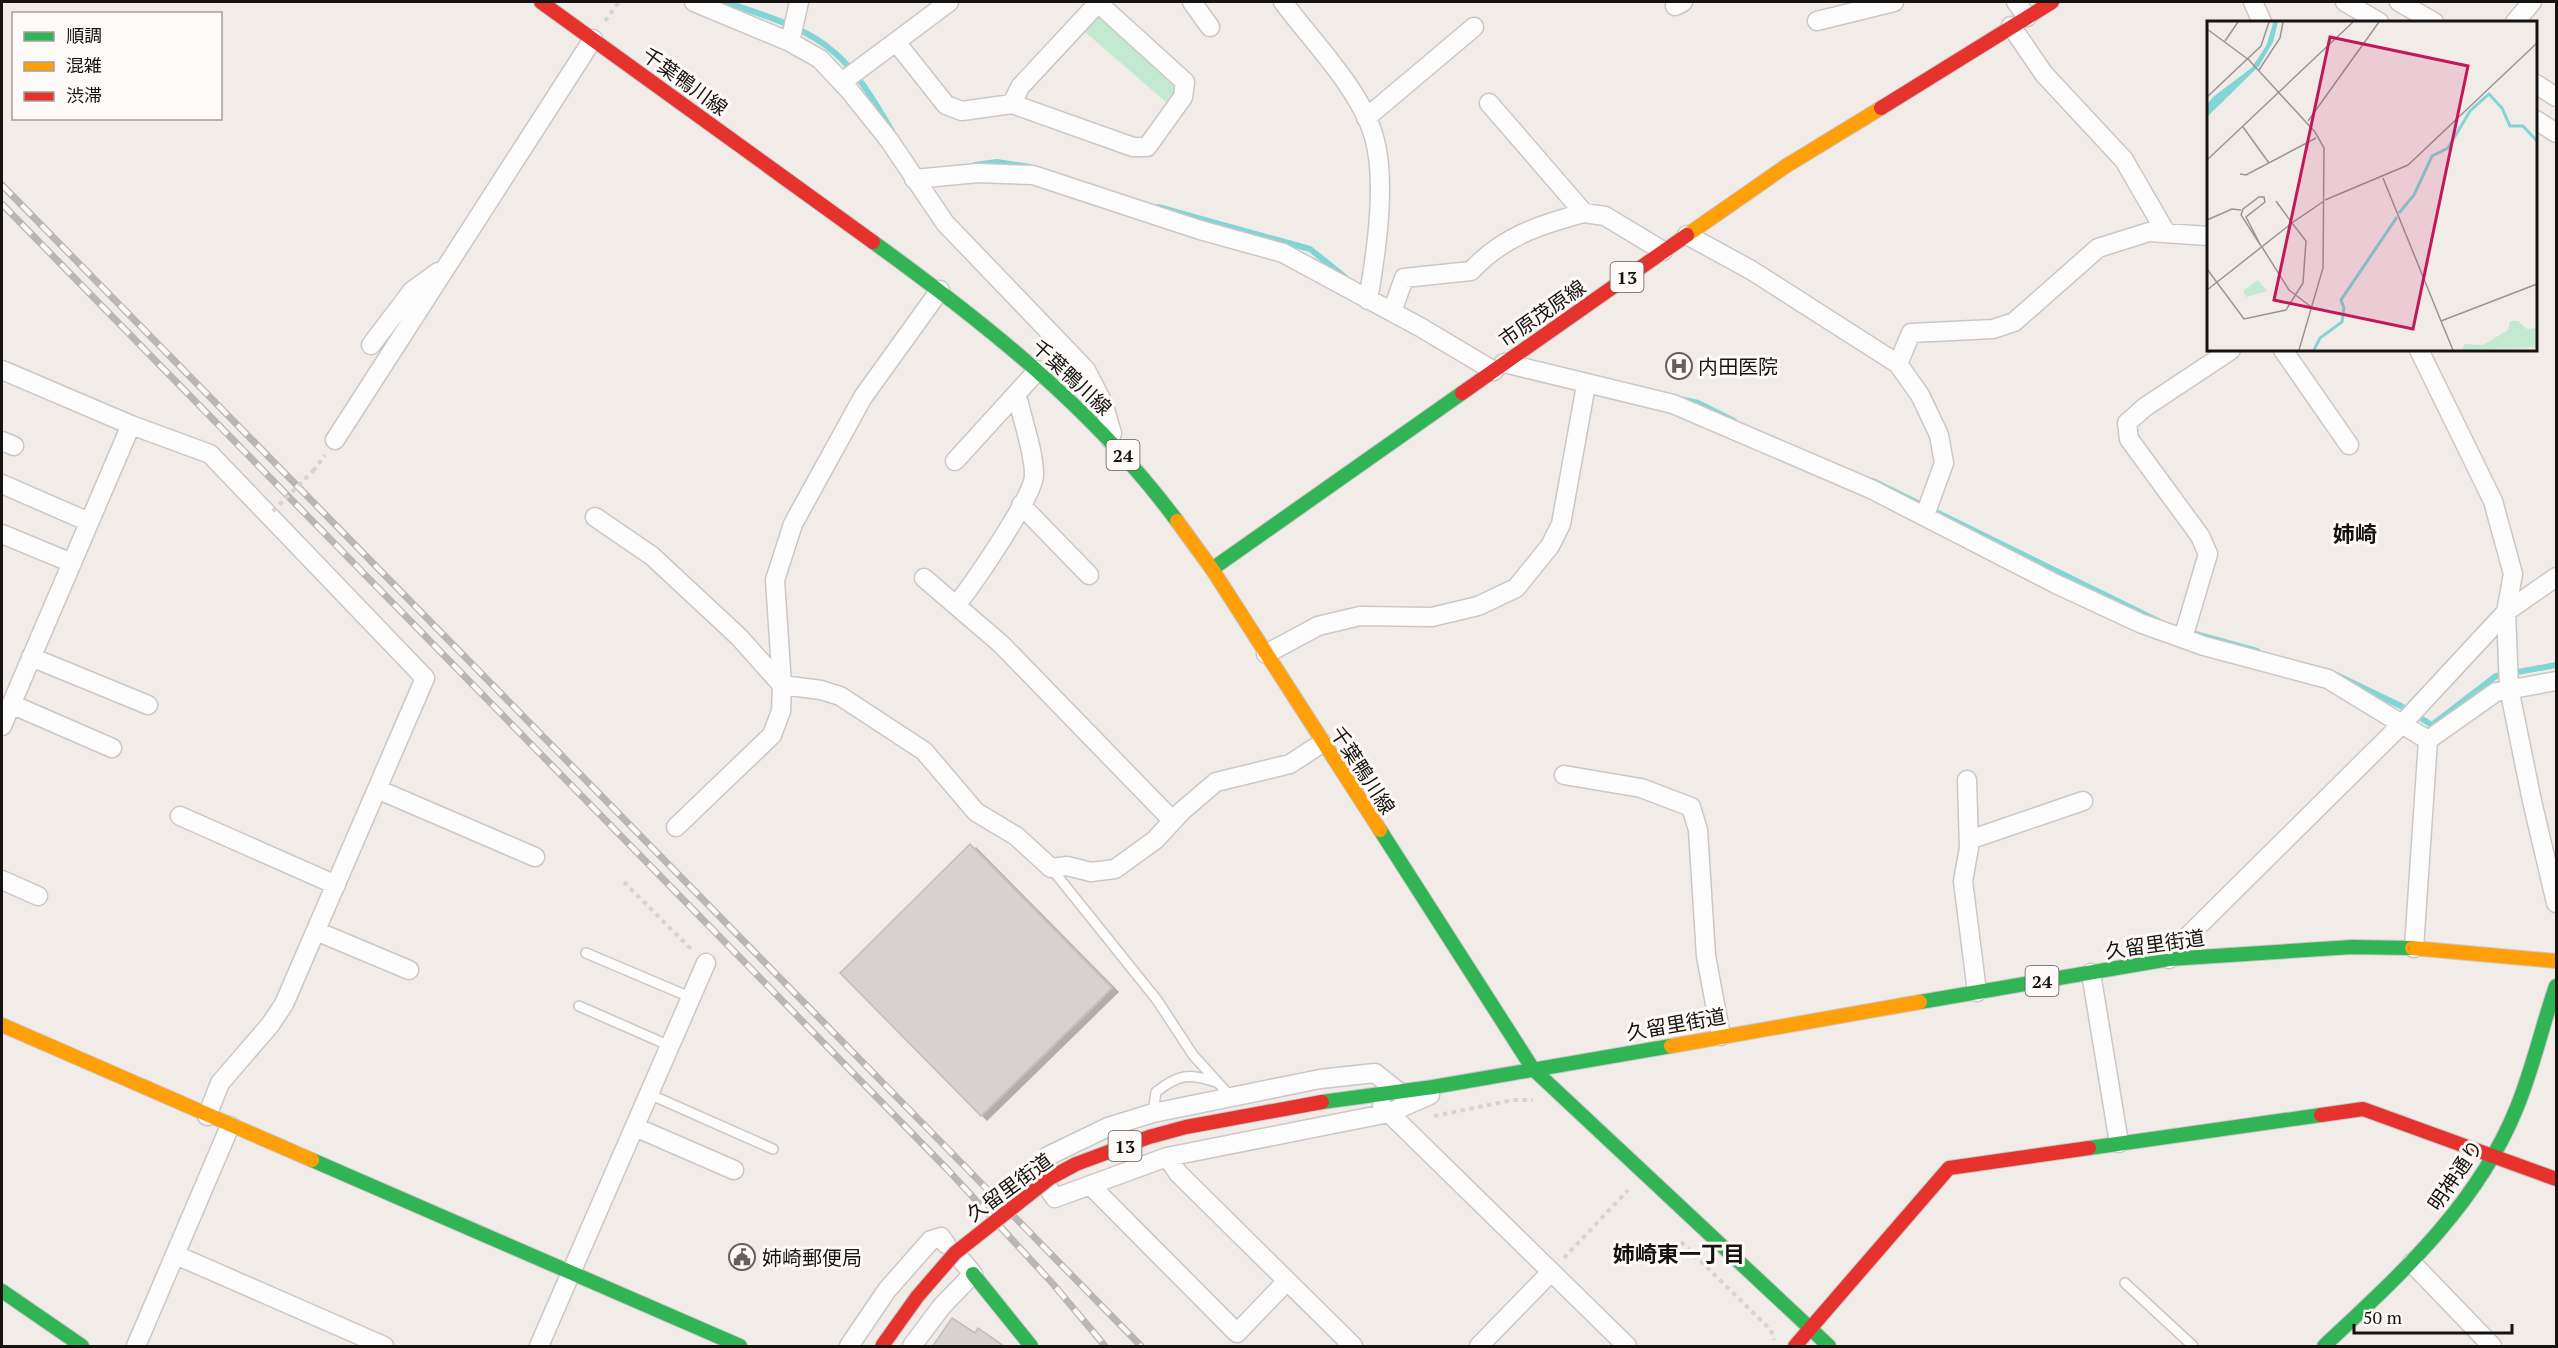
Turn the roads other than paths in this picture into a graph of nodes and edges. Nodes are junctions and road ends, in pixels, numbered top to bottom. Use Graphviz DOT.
graph roads {
  1 [pos="541,2"];
  2 [pos="694,2"];
  3 [pos="799,2"];
  4 [pos="950,2"];
  5 [pos="1097,2"];
  6 [pos="1192,2"];
  7 [pos="1283,2"];
  8 [pos="1894,2"];
  9 [pos="2052,2"];
  10 [pos="2253,2"];
  11 [pos="2345,2"];
  12 [pos="2399,2"];
  13 [pos="2532,2"];
  14 [pos="2021,9"];
  15 [pos="1817,21"];
  16 [pos="2262,21"];
  17 [pos="2377,21"];
  18 [pos="2432,21"];
  19 [pos="2516,21"];
  20 [pos="2011,26"];
  21 [pos="1210,27"];
  22 [pos="1474,27"];
  23 [pos="593,39"];
  24 [pos="790,42"];
  25 [pos="896,42"];
  26 [pos="842,82"];
  27 [pos="2537,85"];
  28 [pos="2556,97"];
  29 [pos="1490,103"];
  30 [pos="1012,104"];
  31 [pos="1366,118"];
  32 [pos="2537,121"];
  33 [pos="2556,133"];
  34 [pos="914,179"];
  35 [pos="1584,213"];
  36 [pos="2165,231"];
  37 [pos="1687,235"];
  38 [pos="2207,236"];
  39 [pos="1664,251"];
  40 [pos="451,261"];
  41 [pos="940,290"];
  42 [pos="1368,300"];
  43 [pos="1392,312"];
  44 [pos="371,345"];
  45 [pos="2229,351"];
  46 [pos="2284,351"];
  47 [pos="2419,351"];
  48 [pos="1898,364"];
  49 [pos="1499,367"];
  50 [pos="1038,370"];
  51 [pos="3,376"];
  52 [pos="1586,385"];
  53 [pos="1015,395"];
  54 [pos="131,425"];
  55 [pos="1110,439"];
  56 [pos="335,440"];
  57 [pos="2349,445"];
  58 [pos="955,461"];
  59 [pos="2,484"];
  60 [pos="1021,505"];
  61 [pos="1925,515"];
  62 [pos="595,517"];
  63 [pos="89,522"];
  64 [pos="2,534"];
  65 [pos="72,563"];
  66 [pos="1212,569"];
  67 [pos="1089,574"];
  68 [pos="2556,577"];
  69 [pos="924,578"];
  70 [pos="957,604"];
  71 [pos="2506,612"];
  72 [pos="2183,638"];
  73 [pos="1266,654"];
  74 [pos="31,657"];
  75 [pos="2556,681"];
  76 [pos="782,686"];
  77 [pos="2509,688"];
  78 [pos="11,704"];
  79 [pos="148,705"];
  80 [pos="2403,723"];
  81 [pos="2,726"];
  82 [pos="2428,740"];
  83 [pos="1322,743"];
  84 [pos="112,748"];
  85 [pos="1564,775"];
  86 [pos="1967,780"];
  87 [pos="377,789"];
  88 [pos="2083,801"];
  89 [pos="180,816"];
  90 [pos="1173,821"];
  91 [pos="676,827"];
  92 [pos="1969,840"];
  93 [pos="534,857"];
  94 [pos="1051,868"];
  95 [pos="2,880"];
  96 [pos="336,885"];
  97 [pos="38,896"];
  98 [pos="2556,903"];
  99 [pos="316,931"];
  100 [pos="2414,948"];
  101 [pos="586,953"];
  102 [pos="2169,959"];
  103 [pos="2556,961"];
  104 [pos="706,963"];
  105 [pos="409,970"];
  106 [pos="2091,973"];
  107 [pos="2556,986"];
  108 [pos="1977,992"];
  109 [pos="692,998"];
  110 [pos="579,1006"];
  111 [pos="2,1025"];
  112 [pos="1721,1036"];
  113 [pos="670,1046"];
  114 [pos="1533,1069"];
  115 [pos="1217,1082"];
  116 [pos="1454,1083"];
  117 [pos="1400,1093"];
  118 [pos="649,1094"];
  119 [pos="1372,1096"];
  120 [pos="1231,1097"];
  121 [pos="1153,1113"];
  122 [pos="1389,1113"];
  123 [pos="207,1116"];
  124 [pos="230,1126"];
  125 [pos="635,1127"];
  126 [pos="2119,1143"];
  127 [pos="773,1149"];
  128 [pos="2494,1155"];
  129 [pos="1167,1156"];
  130 [pos="734,1170"];
  131 [pos="2556,1179"];
  132 [pos="1091,1186"];
  133 [pos="946,1244"];
  134 [pos="176,1255"];
  135 [pos="2412,1263"];
  136 [pos="968,1268"];
  137 [pos="1551,1272"];
  138 [pos="571,1275"];
  139 [pos="1287,1281"];
  140 [pos="2125,1283"];
  141 [pos="2,1291"];
  142 [pos="1809,1329"];
  143 [pos="82,1347"];
  144 [pos="136,1347"];
  145 [pos="384,1347"];
  146 [pos="539,1347"];
  147 [pos="740,1347"];
  148 [pos="849,1347"];
  149 [pos="882,1347"];
  150 [pos="912,1347"];
  151 [pos="1031,1347"];
  152 [pos="1353,1347"];
  153 [pos="1479,1347"];
  154 [pos="1627,1347"];
  155 [pos="1795,1347"];
  156 [pos="1829,1347"];
  157 [pos="2193,1347"];
  158 [pos="2324,1347"];
  159 [pos="2492,1347"];
  1 -- 23 [label="main road, 千葉鴨川線 / 24"];
  2 -- 24 [label="street"];
  3 -- 24 [label="street"];
  4 -- 25 [label="street"];
  5 -- 30 [label="street"];
  5 -- 30 [label="street"];
  6 -- 21 [label="street"];
  7 -- 31 [label="street"];
  8 -- 15 [label="street"];
  9 -- 14 [label="main road, 市原茂原線 / 13"];
  10 -- 16 [label="street"];
  11 -- 17 [label="street"];
  12 -- 18 [label="street"];
  13 -- 19 [label="street"];
  14 -- 20 [label="main road, 市原茂原線 / 13"];
  20 -- 36 [label="street"];
  20 -- 37 [label="main road, 市原茂原線 / 13"];
  22 -- 31 [label="street"];
  23 -- 40 [label="street"];
  23 -- 41 [label="main road, 千葉鴨川線 / 24"];
  24 -- 26 [label="street"];
  25 -- 26 [label="street"];
  25 -- 30 [label="street"];
  26 -- 34 [label="street"];
  27 -- 28 [label="street"];
  29 -- 35 [label="street"];
  31 -- 42 [label="street"];
  32 -- 33 [label="street"];
  34 -- 42 [label="street"];
  34 -- 55 [label="street"];
  35 -- 39 [label="street"];
  35 -- 43 [label="street"];
  36 -- 38 [label="street"];
  36 -- 48 [label="street"];
  37 -- 39 [label="main road, 市原茂原線 / 13"];
  37 -- 48 [label="street"];
  39 -- 49 [label="main road, 市原茂原線 / 13"];
  40 -- 44 [label="street"];
  40 -- 56 [label="street"];
  41 -- 50 [label="main road, 千葉鴨川線 / 24"];
  41 -- 76 [label="street"];
  42 -- 43 [label="street"];
  43 -- 49 [label="street"];
  45 -- 72 [label="street"];
  46 -- 57 [label="street"];
  47 -- 71 [label="street"];
  48 -- 61 [label="street"];
  49 -- 52 [label="street"];
  49 -- 66 [label="main road, 市原茂原線 / 13"];
  50 -- 53 [label="street"];
  50 -- 55 [label="main road, 千葉鴨川線 / 24"];
  51 -- 54 [label="street"];
  52 -- 61 [label="street"];
  52 -- 73 [label="street"];
  53 -- 58 [label="street"];
  53 -- 60 [label="street"];
  54 -- 63 [label="street"];
  54 -- 87 [label="street"];
  55 -- 66 [label="main road, 千葉鴨川線 / 24"];
  59 -- 63 [label="street"];
  60 -- 67 [label="street"];
  60 -- 70 [label="street"];
  61 -- 72 [label="street"];
  62 -- 76 [label="street"];
  63 -- 65 [label="street"];
  64 -- 65 [label="street"];
  65 -- 74 [label="street"];
  66 -- 73 [label="main road, 千葉鴨川線 / 24"];
  68 -- 71 [label="street"];
  69 -- 70 [label="street"];
  70 -- 90 [label="street"];
  71 -- 77 [label="street"];
  71 -- 80 [label="street"];
  72 -- 80 [label="street"];
  73 -- 83 [label="main road, 千葉鴨川線 / 24"];
  74 -- 78 [label="street"];
  74 -- 79 [label="street"];
  75 -- 77 [label="street"];
  76 -- 91 [label="street"];
  76 -- 94 [label="street"];
  77 -- 82 [label="street"];
  77 -- 98 [label="street"];
  78 -- 81 [label="street"];
  78 -- 84 [label="street"];
  80 -- 82 [label="street"];
  80 -- 102 [label="street"];
  82 -- 100 [label="street"];
  83 -- 90 [label="street"];
  83 -- 114 [label="main road, 千葉鴨川線 / 24"];
  85 -- 112 [label="street"];
  86 -- 92 [label="street"];
  87 -- 93 [label="street"];
  87 -- 96 [label="street"];
  88 -- 92 [label="street"];
  89 -- 96 [label="street"];
  90 -- 94 [label="street"];
  92 -- 108 [label="street"];
  94 -- 115 [label="lane"];
  95 -- 97 [label="street"];
  96 -- 99 [label="street"];
  99 -- 105 [label="street"];
  99 -- 123 [label="street"];
  100 -- 102 [label="main road, 久留里街道 / 24"];
  100 -- 103 [label="main road, 久留里街道 / 24"];
  101 -- 109 [label="lane"];
  102 -- 106 [label="main road, 久留里街道 / 24"];
  104 -- 109 [label="street"];
  106 -- 108 [label="main road, 久留里街道 / 24"];
  106 -- 126 [label="street"];
  107 -- 128 [label="main road, 明神通り"];
  108 -- 112 [label="main road, 久留里街道 / 24"];
  109 -- 113 [label="street"];
  110 -- 113 [label="lane"];
  111 -- 123 [label="main road"];
  112 -- 114 [label="main road, 久留里街道 / 24"];
  113 -- 118 [label="street"];
  114 -- 116 [label="main road, 久留里街道 / 13"];
  114 -- 142 [label="main road, 千葉鴨川線"];
  115 -- 120 [label="lane"];
  115 -- 121 [label="lane"];
  116 -- 117 [label="main road, 久留里街道 / 13"];
  116 -- 122 [label="street"];
  117 -- 119 [label="main road, 久留里街道 / 13"];
  117 -- 120 [label="street"];
  118 -- 125 [label="street"];
  118 -- 127 [label="lane"];
  119 -- 122 [label="street"];
  119 -- 149 [label="main road, 久留里街道 / 13, bridge"];
  120 -- 121 [label="street"];
  121 -- 132 [label="street"];
  122 -- 129 [label="street"];
  122 -- 137 [label="street"];
  123 -- 124 [label="main road"];
  124 -- 134 [label="street"];
  124 -- 138 [label="main road"];
  125 -- 130 [label="street"];
  125 -- 138 [label="street"];
  126 -- 128 [label="main road"];
  126 -- 142 [label="main road"];
  128 -- 131 [label="main road"];
  128 -- 135 [label="main road, 明神通り"];
  129 -- 132 [label="street"];
  129 -- 139 [label="street"];
  132 -- 139 [label="street"];
  133 -- 148 [label="street"];
  134 -- 144 [label="street"];
  134 -- 145 [label="street"];
  135 -- 158 [label="main road, 明神通り"];
  135 -- 159 [label="street"];
  136 -- 150 [label="street"];
  136 -- 151 [label="main road"];
  137 -- 153 [label="street"];
  137 -- 154 [label="street"];
  138 -- 146 [label="street"];
  138 -- 147 [label="main road"];
  139 -- 152 [label="street"];
  140 -- 157 [label="lane"];
  141 -- 143 [label="main road"];
  142 -- 155 [label="main road"];
  142 -- 156 [label="main road, 千葉鴨川線"];
}
